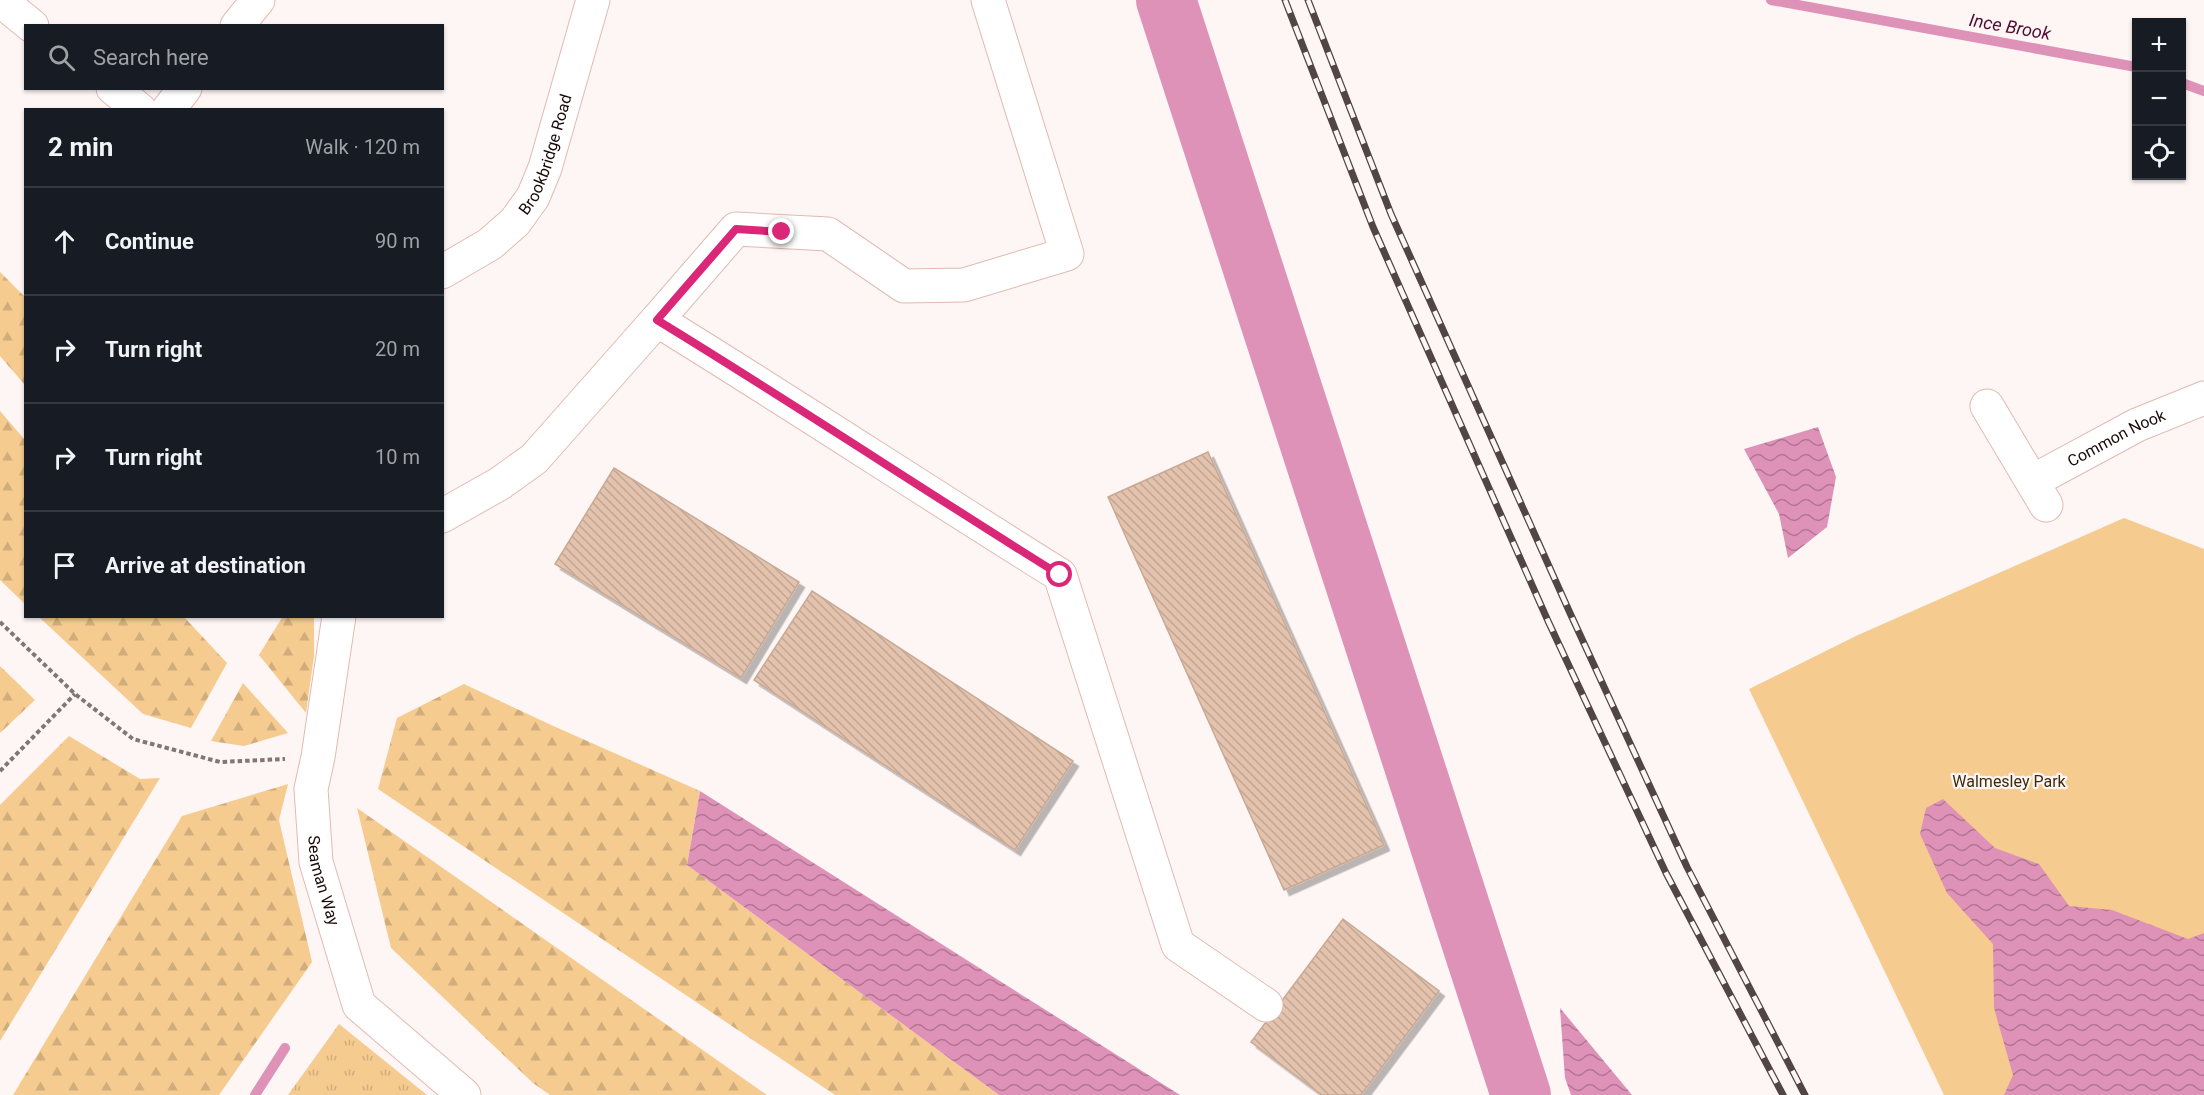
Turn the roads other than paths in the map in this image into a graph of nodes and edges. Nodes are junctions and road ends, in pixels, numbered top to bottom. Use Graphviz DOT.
graph roads {
  1 [pos="0,0"];
  2 [pos="258,0"];
  3 [pos="593,0"];
  4 [pos="988,0"];
  5 [pos="30,24"];
  6 [pos="239,24"];
  7 [pos="115,90"];
  8 [pos="183,90"];
  9 [pos="138,108"];
  10 [pos="170,108"];
  11 [pos="444,271"];
  12 [pos="657,320"];
  13 [pos="2204,398"];
  14 [pos="1987,406"];
  15 [pos="444,515"];
  16 [pos="339,618"];
  17 [pos="1266,1005"];
  18 [pos="464,1095"];
  1 -- 5 [label="street"];
  2 -- 6 [label="street"];
  3 -- 11 [label="street, Brookbridge Road"];
  4 -- 12 [label="street"];
  7 -- 9 [label="street"];
  8 -- 10 [label="street"];
  12 -- 15 [label="street"];
  12 -- 17 [label="street"];
  13 -- 14 [label="street, Common Nook"];
  16 -- 18 [label="street, Seaman Way"];
}
